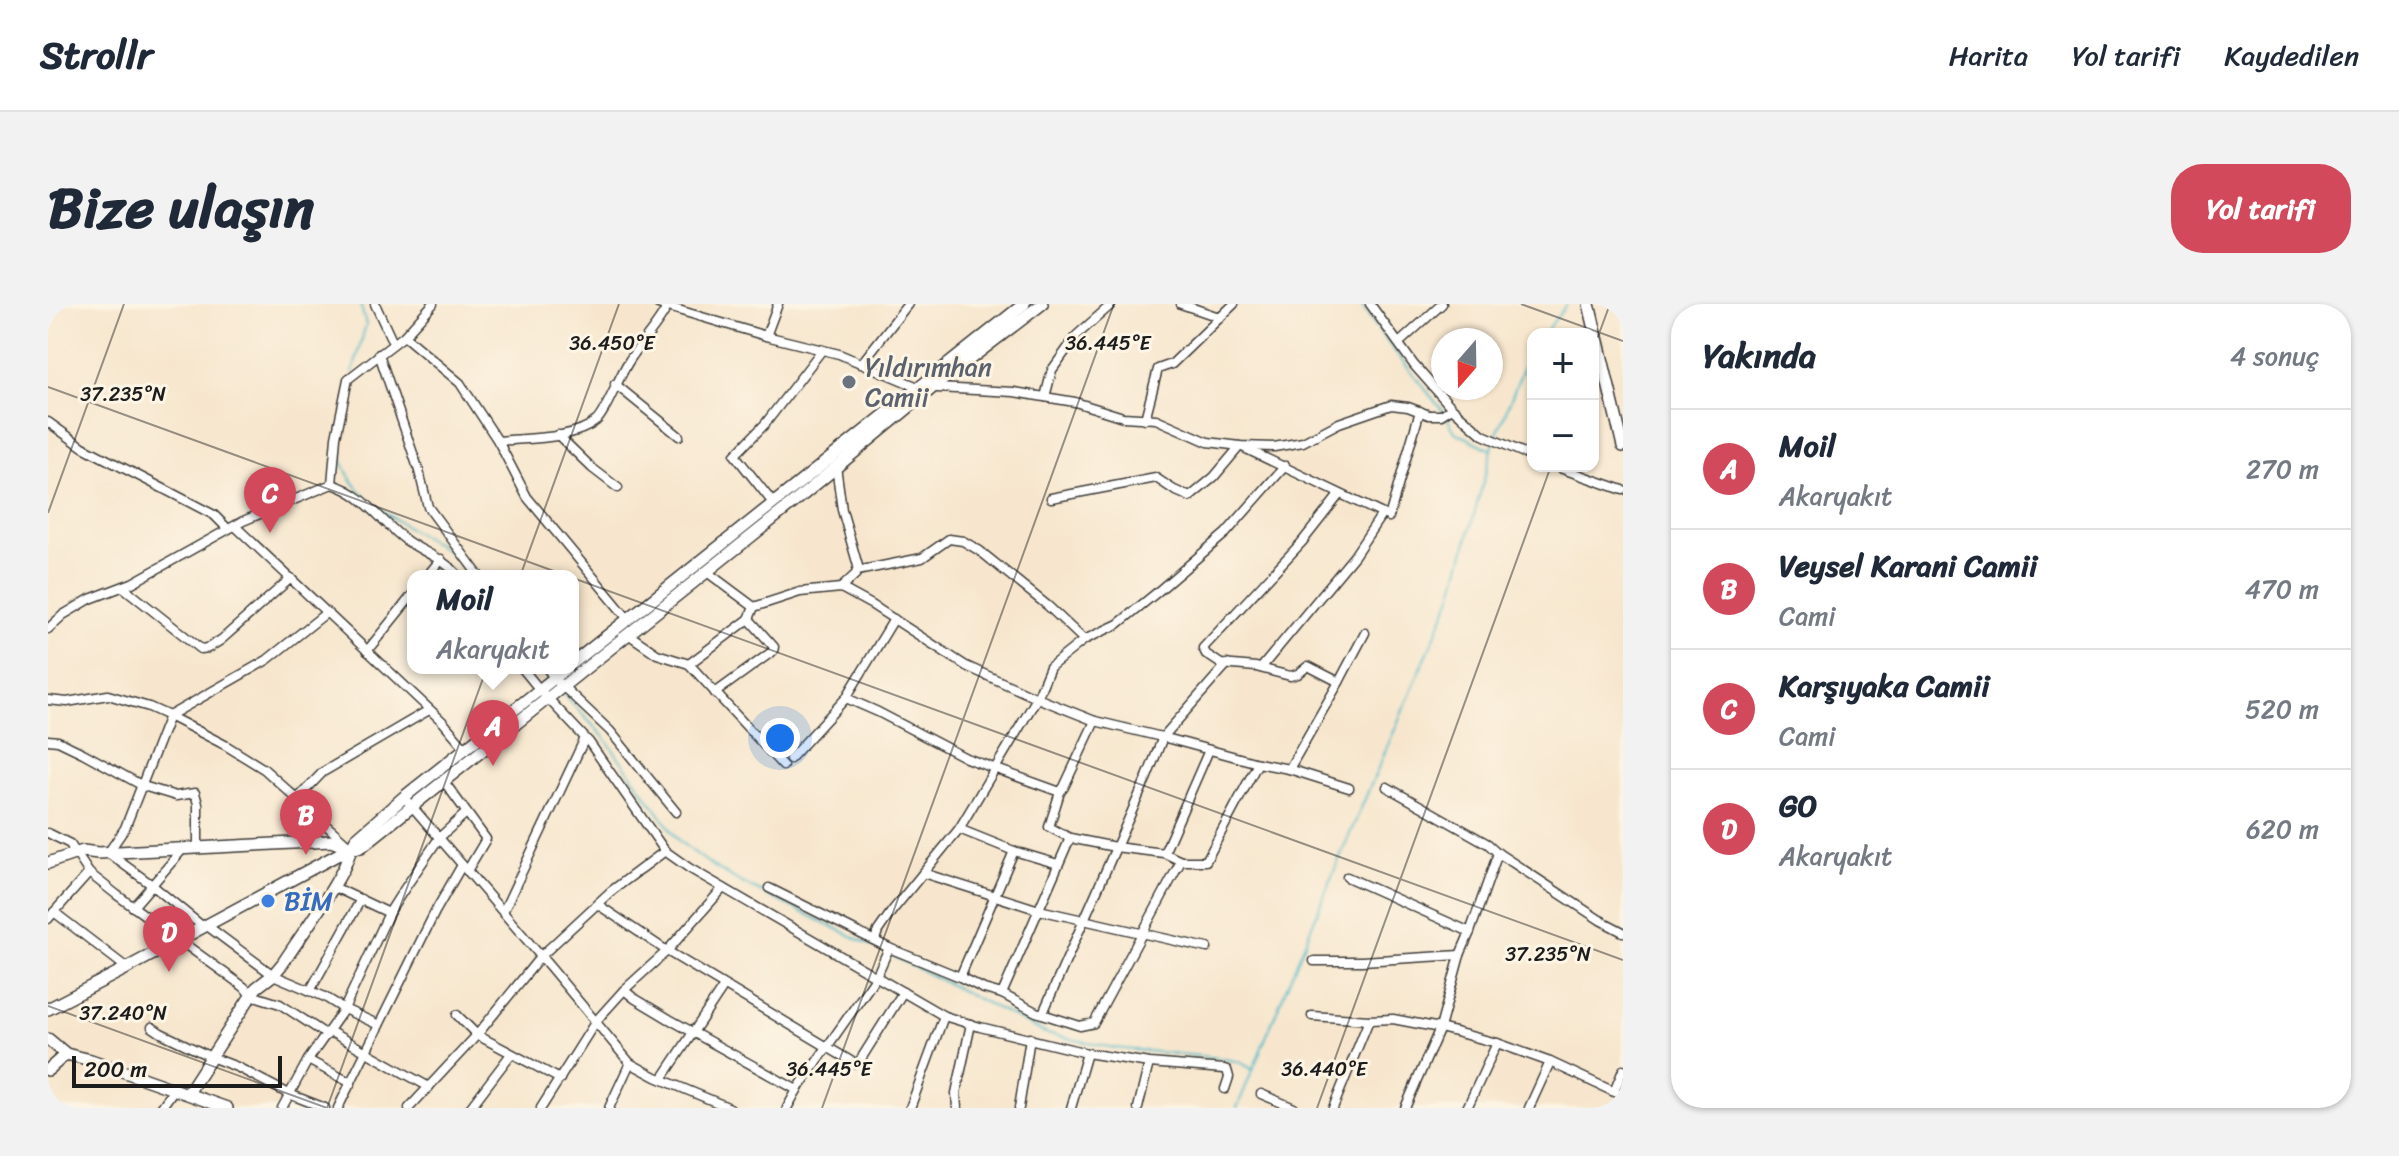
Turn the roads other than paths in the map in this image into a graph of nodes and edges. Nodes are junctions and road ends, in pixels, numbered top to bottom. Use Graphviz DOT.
graph roads {
  1 [pos="375,304"];
  2 [pos="433,304"];
  3 [pos="778,304"];
  4 [pos="908,304"];
  5 [pos="1022,304"];
  6 [pos="1042,304"];
  7 [pos="1112,304"];
  8 [pos="1181,304"];
  9 [pos="1234,304"];
  10 [pos="1370,304"];
  11 [pos="1442,304"];
  12 [pos="1589,304"];
  13 [pos="664,305"];
  14 [pos="1219,317"];
  15 [pos="404,336"];
  16 [pos="766,336"];
  17 [pos="393,343"];
  18 [pos="1399,343"];
  19 [pos="822,350"];
  20 [pos="379,354"];
  21 [pos="861,364"];
  22 [pos="615,384"];
  23 [pos="918,387"];
  24 [pos="932,388"];
  25 [pos="1045,397"];
  26 [pos="1420,411"];
  27 [pos="1447,411"];
  28 [pos="1145,419"];
  29 [pos="48,422"];
  30 [pos="558,435"];
  31 [pos="679,436"];
  32 [pos="498,441"];
  33 [pos="1240,446"];
  34 [pos="1623,446"];
  35 [pos="1527,454"];
  36 [pos="836,466"];
  37 [pos="1285,466"];
  38 [pos="1571,472"];
  39 [pos="332,484"];
  40 [pos="618,488"];
  41 [pos="1623,490"];
  42 [pos="1339,495"];
  43 [pos="1051,498"];
  44 [pos="773,503"];
  45 [pos="1382,514"];
  46 [pos="231,528"];
  47 [pos="441,559"];
  48 [pos="432,570"];
  49 [pos="453,570"];
  50 [pos="475,570"];
  51 [pos="857,571"];
  52 [pos="707,572"];
  53 [pos="291,578"];
  54 [pos="123,587"];
  55 [pos="841,588"];
  56 [pos="407,601"];
  57 [pos="754,607"];
  58 [pos="326,613"];
  59 [pos="628,619"];
  60 [pos="749,619"];
  61 [pos="894,619"];
  62 [pos="48,629"];
  63 [pos="1365,633"];
  64 [pos="628,634"];
  65 [pos="1084,640"];
  66 [pos="367,651"];
  67 [pos="579,658"];
  68 [pos="689,664"];
  69 [pos="1227,664"];
  70 [pos="579,666"];
  71 [pos="1261,668"];
  72 [pos="532,674"];
  73 [pos="1339,682"];
  74 [pos="551,685"];
  75 [pos="715,693"];
  76 [pos="846,698"];
  77 [pos="1037,698"];
  78 [pos="48,700"];
  79 [pos="429,710"];
  80 [pos="169,716"];
  81 [pos="1095,721"];
  82 [pos="1163,737"];
  83 [pos="585,738"];
  84 [pos="48,740"];
  85 [pos="466,749"];
  86 [pos="1209,750"];
  87 [pos="1258,763"];
  88 [pos="997,768"];
  89 [pos="1289,769"];
  90 [pos="443,780"];
  91 [pos="143,786"];
  92 [pos="1387,787"];
  93 [pos="1349,788"];
  94 [pos="1060,792"];
  95 [pos="297,799"];
  96 [pos="407,801"];
  97 [pos="676,812"];
  98 [pos="466,813"];
  99 [pos="959,829"];
  100 [pos="48,833"];
  101 [pos="439,838"];
  102 [pos="1070,838"];
  103 [pos="1115,847"];
  104 [pos="198,848"];
  105 [pos="350,848"];
  106 [pos="183,849"];
  107 [pos="665,851"];
  108 [pos="1014,851"];
  109 [pos="108,853"];
  110 [pos="1164,853"];
  111 [pos="1498,853"];
  112 [pos="75,854"];
  113 [pos="1181,861"];
  114 [pos="48,863"];
  115 [pos="1058,864"];
  116 [pos="464,868"];
  117 [pos="89,873"];
  118 [pos="923,873"];
  119 [pos="1347,877"];
  120 [pos="152,885"];
  121 [pos="334,887"];
  122 [pos="723,888"];
  123 [pos="769,888"];
  124 [pos="993,897"];
  125 [pos="361,899"];
  126 [pos="597,904"];
  127 [pos="133,907"];
  128 [pos="1039,910"];
  129 [pos="503,912"];
  130 [pos="389,913"];
  131 [pos="51,916"];
  132 [pos="1085,921"];
  133 [pos="204,926"];
  134 [pos="1470,932"];
  135 [pos="1623,932"];
  136 [pos="1143,934"];
  137 [pos="177,940"];
  138 [pos="875,940"];
  139 [pos="1207,948"];
  140 [pos="667,951"];
  141 [pos="887,952"];
  142 [pos="1460,955"];
  143 [pos="541,956"];
  144 [pos="1314,961"];
  145 [pos="127,968"];
  146 [pos="273,975"];
  147 [pos="876,977"];
  148 [pos="960,977"];
  149 [pos="724,986"];
  150 [pos="624,990"];
  151 [pos="310,991"];
  152 [pos="903,992"];
  153 [pos="1002,994"];
  154 [pos="251,995"];
  155 [pos="50,1004"];
  156 [pos="344,1009"];
  157 [pos="1043,1013"];
  158 [pos="457,1015"];
  159 [pos="944,1016"];
  160 [pos="1312,1016"];
  161 [pos="1369,1020"];
  162 [pos="596,1021"];
  163 [pos="971,1024"];
  164 [pos="379,1025"];
  165 [pos="152,1027"];
  166 [pos="1440,1028"];
  167 [pos="692,1032"];
  168 [pos="328,1033"];
  169 [pos="477,1035"];
  170 [pos="1030,1038"];
  171 [pos="48,1039"];
  172 [pos="1497,1043"];
  173 [pos="827,1048"];
  174 [pos="366,1051"];
  175 [pos="1087,1053"];
  176 [pos="66,1054"];
  177 [pos="511,1054"];
  178 [pos="211,1057"];
  179 [pos="308,1060"];
  180 [pos="1550,1062"];
  181 [pos="630,1063"];
  182 [pos="1149,1063"];
  183 [pos="48,1070"];
  184 [pos="1623,1070"];
  185 [pos="560,1079"];
  186 [pos="662,1079"];
  187 [pos="351,1083"];
  188 [pos="429,1087"];
  189 [pos="175,1088"];
  190 [pos="1225,1089"];
  191 [pos="797,1090"];
  192 [pos="188,1093"];
  193 [pos="289,1094"];
  194 [pos="1261,1094"];
  195 [pos="1619,1094"];
  196 [pos="161,1108"];
  197 [pos="227,1108"];
  198 [pos="282,1108"];
  199 [pos="325,1108"];
  200 [pos="338,1108"];
  201 [pos="409,1108"];
  202 [pos="470,1108"];
  203 [pos="541,1108"];
  204 [pos="609,1108"];
  205 [pos="730,1108"];
  206 [pos="787,1108"];
  207 [pos="910,1108"];
  208 [pos="957,1108"];
  209 [pos="1019,1108"];
  210 [pos="1071,1108"];
  211 [pos="1138,1108"];
  212 [pos="1294,1108"];
  213 [pos="1333,1108"];
  214 [pos="1405,1108"];
  215 [pos="1467,1108"];
  216 [pos="1529,1108"];
  1 -- 17 [label="street"];
  2 -- 15 [label="street"];
  3 -- 16 [label="street"];
  4 -- 21 [label="street"];
  5 -- 23 [label="main road"];
  6 -- 24 [label="main road"];
  7 -- 25 [label="street"];
  8 -- 14 [label="street"];
  9 -- 14 [label="street"];
  10 -- 18 [label="street"];
  11 -- 18 [label="street"];
  12 -- 34 [label="main road"];
  13 -- 16 [label="street"];
  13 -- 22 [label="street"];
  14 -- 28 [label="street"];
  15 -- 17 [label="street"];
  15 -- 32 [label="street"];
  16 -- 19 [label="street"];
  17 -- 20 [label="street"];
  18 -- 27 [label="street"];
  19 -- 21 [label="street"];
  19 -- 44 [label="street"];
  20 -- 39 [label="street"];
  20 -- 50 [label="street"];
  21 -- 23 [label="street"];
  22 -- 30 [label="street"];
  22 -- 31 [label="street"];
  23 -- 24 [label="street"];
  23 -- 44 [label="main road"];
  24 -- 25 [label="street"];
  24 -- 36 [label="main road"];
  25 -- 28 [label="street"];
  26 -- 27 [label="street"];
  26 -- 33 [label="street"];
  26 -- 45 [label="street"];
  27 -- 35 [label="street"];
  28 -- 33 [label="street"];
  29 -- 46 [label="street"];
  30 -- 32 [label="street"];
  30 -- 40 [label="street"];
  32 -- 59 [label="street"];
  33 -- 37 [label="street"];
  33 -- 43 [label="street"];
  36 -- 51 [label="street"];
  36 -- 52 [label="main road"];
  37 -- 42 [label="street"];
  37 -- 65 [label="street"];
  38 -- 41 [label="street"];
  39 -- 46 [label="street"];
  39 -- 47 [label="street"];
  42 -- 45 [label="street"];
  42 -- 69 [label="street"];
  44 -- 59 [label="main road"];
  45 -- 71 [label="street"];
  46 -- 53 [label="street"];
  46 -- 54 [label="street"];
  47 -- 48 [label="street"];
  47 -- 49 [label="street"];
  51 -- 55 [label="street"];
  51 -- 65 [label="street"];
  52 -- 57 [label="street"];
  52 -- 64 [label="main road"];
  53 -- 54 [label="street"];
  53 -- 58 [label="street"];
  54 -- 62 [label="street"];
  55 -- 57 [label="street"];
  55 -- 61 [label="street"];
  56 -- 66 [label="street"];
  57 -- 60 [label="street"];
  58 -- 66 [label="street"];
  58 -- 80 [label="street"];
  59 -- 67 [label="main road"];
  60 -- 68 [label="street"];
  60 -- 75 [label="street"];
  61 -- 76 [label="street"];
  61 -- 77 [label="street"];
  63 -- 73 [label="street"];
  64 -- 68 [label="street"];
  64 -- 70 [label="main road"];
  65 -- 77 [label="street"];
  66 -- 79 [label="street"];
  68 -- 75 [label="street"];
  69 -- 71 [label="street"];
  69 -- 82 [label="street"];
  71 -- 73 [label="street"];
  72 -- 74 [label="street"];
  73 -- 89 [label="street"];
  74 -- 83 [label="street"];
  74 -- 85 [label="main road"];
  74 -- 90 [label="main road"];
  74 -- 97 [label="street"];
  75 -- 76 [label="street"];
  76 -- 88 [label="street"];
  77 -- 81 [label="street"];
  77 -- 88 [label="street"];
  78 -- 80 [label="street"];
  79 -- 85 [label="street"];
  79 -- 95 [label="street"];
  80 -- 91 [label="street"];
  80 -- 95 [label="street"];
  81 -- 82 [label="street"];
  81 -- 94 [label="street"];
  82 -- 86 [label="street"];
  82 -- 103 [label="street"];
  83 -- 107 [label="street"];
  83 -- 129 [label="street"];
  84 -- 91 [label="street"];
  85 -- 96 [label="main road"];
  86 -- 87 [label="street"];
  86 -- 110 [label="street"];
  87 -- 89 [label="street"];
  87 -- 113 [label="street"];
  88 -- 94 [label="street"];
  88 -- 99 [label="street"];
  89 -- 93 [label="street"];
  90 -- 96 [label="main road"];
  90 -- 98 [label="street"];
  91 -- 104 [label="street"];
  91 -- 109 [label="street"];
  92 -- 111 [label="street"];
  94 -- 102 [label="street"];
  95 -- 105 [label="street"];
  96 -- 101 [label="street"];
  96 -- 105 [label="main road"];
  98 -- 101 [label="street"];
  98 -- 116 [label="street"];
  99 -- 108 [label="street"];
  99 -- 118 [label="street"];
  100 -- 112 [label="street"];
  101 -- 116 [label="street"];
  101 -- 130 [label="street"];
  102 -- 103 [label="street"];
  102 -- 115 [label="street"];
  103 -- 110 [label="street"];
  103 -- 132 [label="street"];
  104 -- 105 [label="main road"];
  104 -- 106 [label="main road"];
  105 -- 121 [label="main road"];
  105 -- 133 [label="main road"];
  106 -- 109 [label="main road"];
  106 -- 120 [label="street"];
  107 -- 122 [label="street"];
  107 -- 126 [label="street"];
  108 -- 115 [label="street"];
  108 -- 124 [label="street"];
  109 -- 112 [label="main road"];
  109 -- 120 [label="street"];
  110 -- 113 [label="street"];
  111 -- 134 [label="street"];
  111 -- 135 [label="street"];
  112 -- 114 [label="main road"];
  112 -- 117 [label="street"];
  113 -- 136 [label="street"];
  115 -- 128 [label="street"];
  116 -- 129 [label="street"];
  116 -- 164 [label="street"];
  117 -- 127 [label="street"];
  117 -- 131 [label="street"];
  118 -- 124 [label="street"];
  118 -- 138 [label="street"];
  119 -- 134 [label="street"];
  120 -- 127 [label="street"];
  120 -- 133 [label="street"];
  121 -- 125 [label="street"];
  121 -- 146 [label="main road"];
  122 -- 140 [label="street"];
  122 -- 147 [label="street"];
  123 -- 138 [label="street"];
  124 -- 128 [label="street"];
  124 -- 148 [label="street"];
  125 -- 130 [label="street"];
  125 -- 151 [label="street"];
  126 -- 140 [label="street"];
  126 -- 143 [label="street"];
  127 -- 137 [label="street"];
  128 -- 132 [label="street"];
  128 -- 153 [label="street"];
  129 -- 143 [label="street"];
  130 -- 156 [label="street"];
  131 -- 145 [label="street"];
  132 -- 136 [label="street"];
  132 -- 157 [label="street"];
  133 -- 137 [label="main road"];
  133 -- 146 [label="street"];
  134 -- 142 [label="street"];
  136 -- 139 [label="street"];
  136 -- 157 [label="street"];
  137 -- 145 [label="main road"];
  137 -- 154 [label="street"];
  138 -- 141 [label="street"];
  140 -- 149 [label="street"];
  140 -- 150 [label="street"];
  141 -- 147 [label="street"];
  141 -- 148 [label="street"];
  142 -- 144 [label="street"];
  142 -- 166 [label="street"];
  143 -- 162 [label="street"];
  143 -- 169 [label="street"];
  145 -- 155 [label="main road"];
  146 -- 151 [label="street"];
  146 -- 154 [label="main road"];
  147 -- 152 [label="street"];
  147 -- 173 [label="street"];
  148 -- 153 [label="street"];
  149 -- 167 [label="street"];
  149 -- 173 [label="street"];
  150 -- 162 [label="street"];
  150 -- 167 [label="street"];
  151 -- 156 [label="street"];
  152 -- 159 [label="street"];
  152 -- 173 [label="street"];
  153 -- 157 [label="street"];
  154 -- 168 [label="street"];
  154 -- 178 [label="main road"];
  156 -- 164 [label="street"];
  156 -- 168 [label="street"];
  158 -- 169 [label="street"];
  159 -- 163 [label="street"];
  159 -- 207 [label="street"];
  160 -- 161 [label="street"];
  161 -- 166 [label="street"];
  161 -- 213 [label="street"];
  162 -- 181 [label="street"];
  162 -- 185 [label="street"];
  163 -- 170 [label="street"];
  163 -- 208 [label="street"];
  164 -- 174 [label="street"];
  165 -- 178 [label="street"];
  166 -- 172 [label="street"];
  166 -- 214 [label="street"];
  167 -- 186 [label="street"];
  167 -- 191 [label="street"];
  168 -- 174 [label="street"];
  168 -- 179 [label="street"];
  169 -- 177 [label="street"];
  169 -- 188 [label="street"];
  170 -- 175 [label="street"];
  170 -- 209 [label="street"];
  171 -- 176 [label="main road"];
  172 -- 180 [label="street"];
  172 -- 215 [label="street"];
  173 -- 191 [label="street"];
  174 -- 187 [label="street"];
  174 -- 188 [label="street"];
  175 -- 182 [label="street"];
  175 -- 210 [label="street"];
  176 -- 183 [label="main road"];
  176 -- 189 [label="main road"];
  177 -- 185 [label="street"];
  177 -- 202 [label="street"];
  178 -- 192 [label="main road"];
  178 -- 193 [label="street"];
  179 -- 187 [label="street"];
  179 -- 193 [label="street"];
  180 -- 195 [label="street"];
  180 -- 216 [label="street"];
  181 -- 186 [label="street"];
  181 -- 204 [label="street"];
  182 -- 190 [label="street"];
  182 -- 211 [label="street"];
  184 -- 195 [label="street"];
  185 -- 203 [label="street"];
  186 -- 205 [label="street"];
  187 -- 200 [label="street"];
  188 -- 201 [label="street"];
  189 -- 192 [label="main road"];
  189 -- 196 [label="street"];
  191 -- 206 [label="street"];
  192 -- 197 [label="main road"];
  193 -- 198 [label="street"];
  193 -- 199 [label="street"];
  194 -- 212 [label="street"];
}
